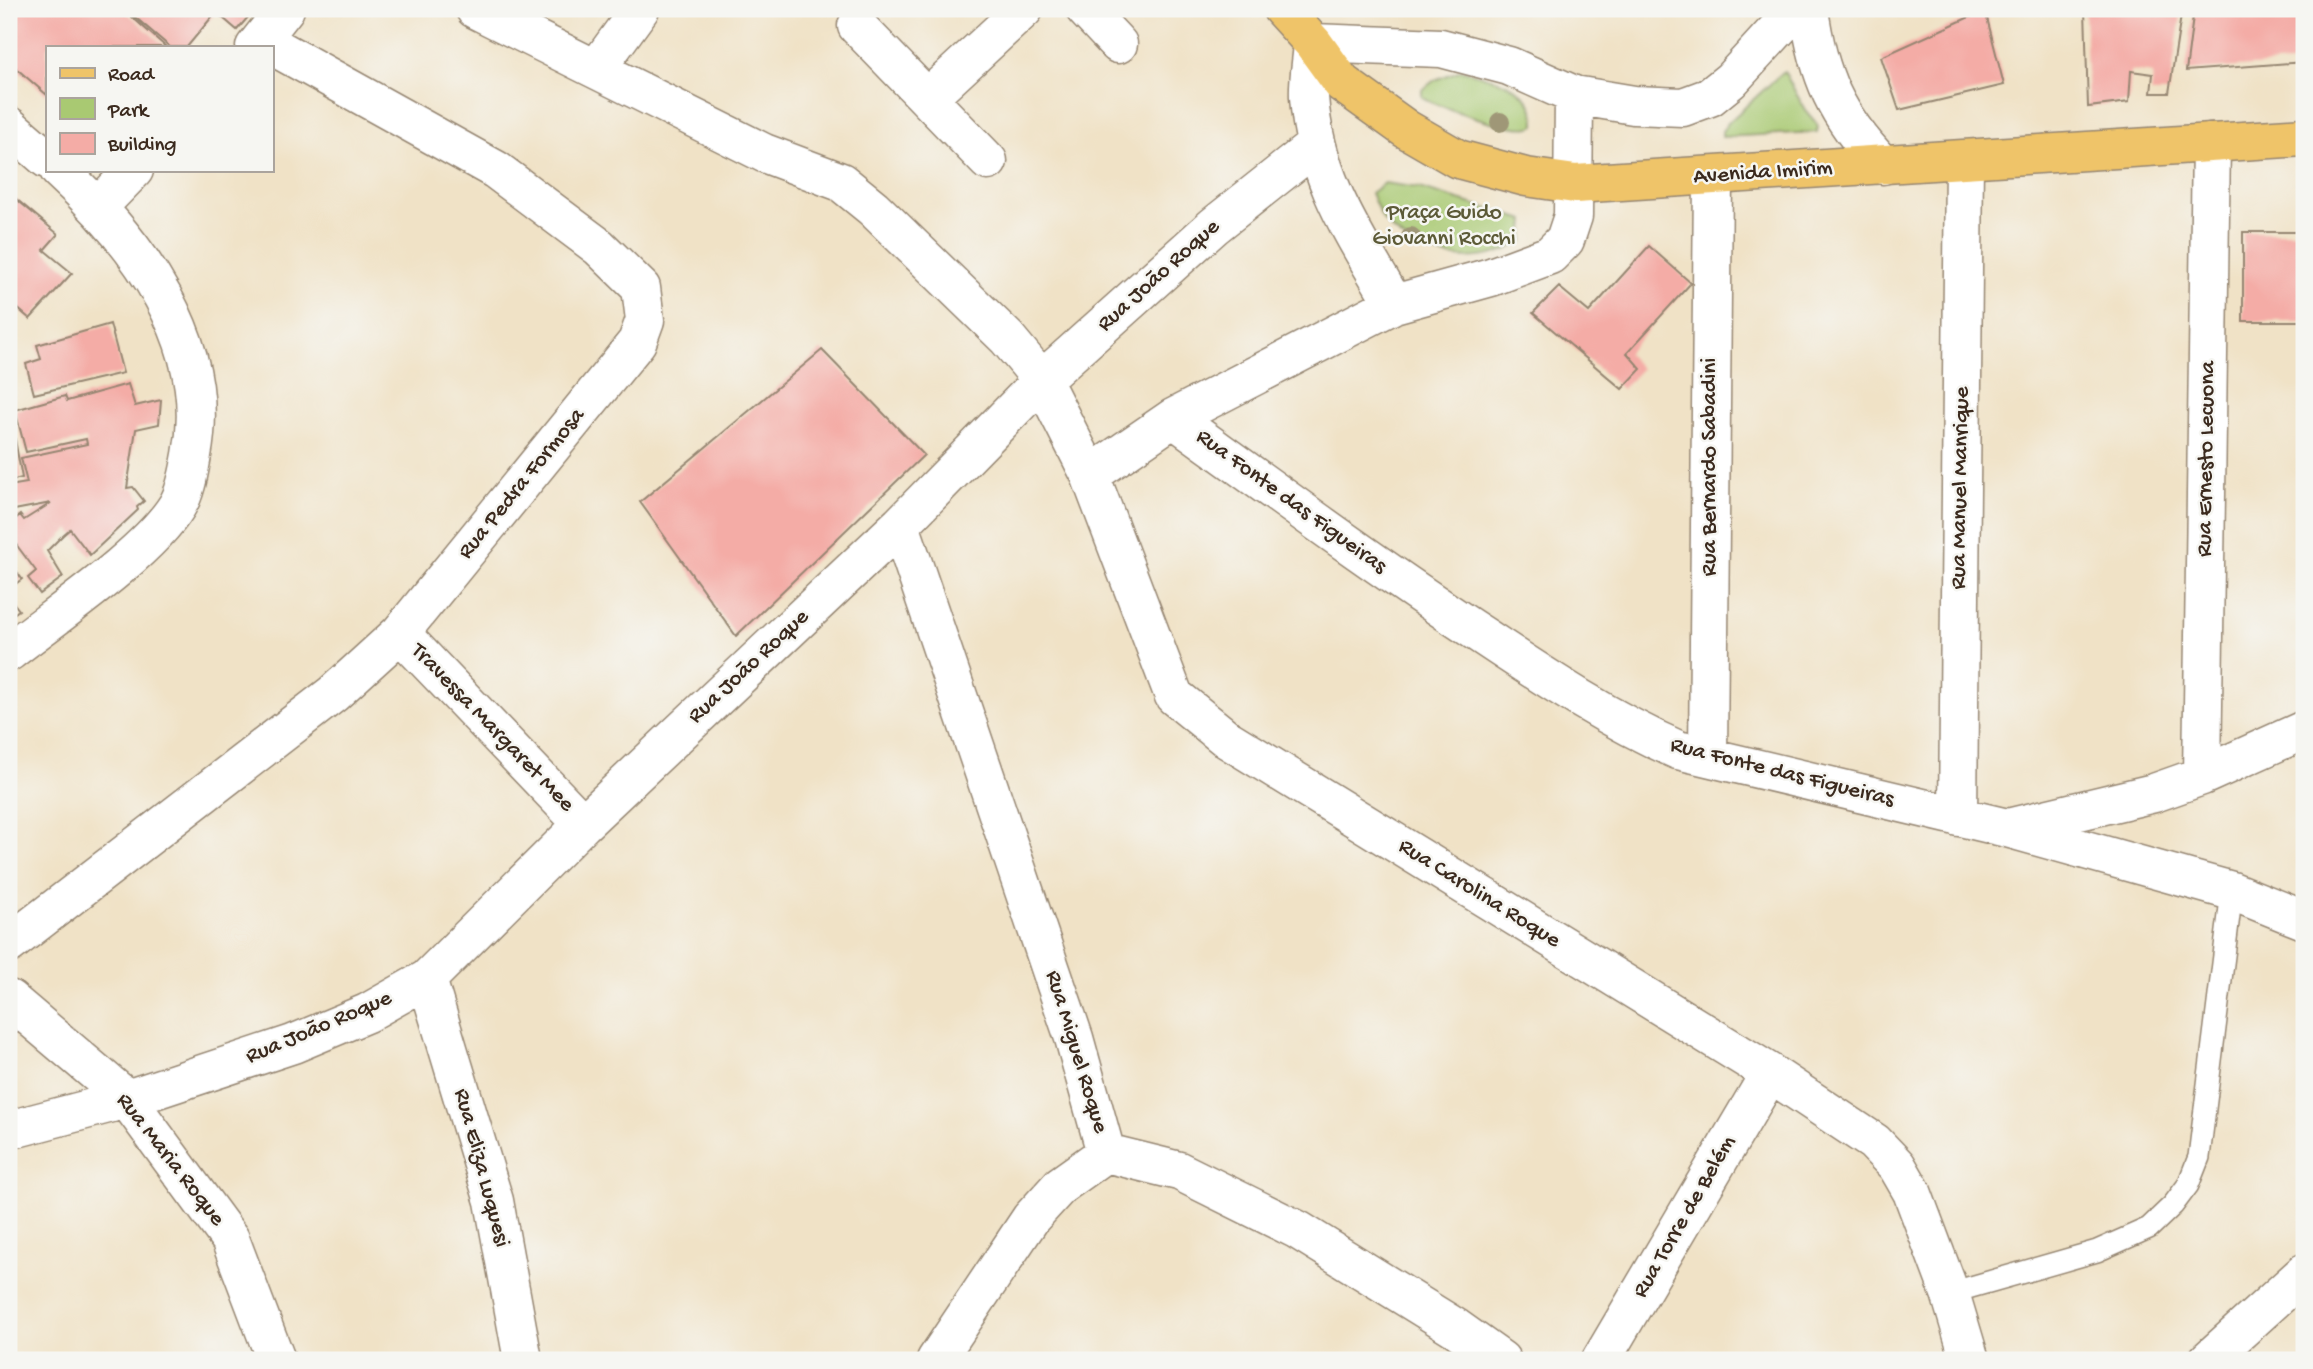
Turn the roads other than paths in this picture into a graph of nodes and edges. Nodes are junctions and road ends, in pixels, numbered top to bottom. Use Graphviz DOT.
graph roads {
  1 [pos="285,9"];
  2 [pos="475,9"];
  3 [pos="640,9"];
  4 [pos="1024,9"];
  5 [pos="1085,9"];
  6 [pos="1282,9"];
  7 [pos="1796,9"];
  8 [pos="1810,9"];
  9 [pos="857,26"];
  10 [pos="1313,43"];
  11 [pos="258,44"];
  12 [pos="1118,44"];
  13 [pos="273,52"];
  14 [pos="597,68"];
  15 [pos="1574,95"];
  16 [pos="929,97"];
  17 [pos="9,126"];
  18 [pos="2304,137"];
  19 [pos="2211,143"];
  20 [pos="1316,145"];
  21 [pos="46,158"];
  22 [pos="1964,160"];
  23 [pos="988,161"];
  24 [pos="1883,165"];
  25 [pos="61,172"];
  26 [pos="132,172"];
  27 [pos="1713,176"];
  28 [pos="1575,184"];
  29 [pos="99,206"];
  30 [pos="1394,304"];
  31 [pos="1042,380"];
  32 [pos="1173,418"];
  33 [pos="1090,475"];
  34 [pos="900,525"];
  35 [pos="400,633"];
  36 [pos="9,652"];
  37 [pos="2304,730"];
  38 [pos="1708,757"];
  39 [pos="2202,776"];
  40 [pos="1958,817"];
  41 [pos="583,824"];
  42 [pos="2007,828"];
  43 [pos="2232,891"];
  44 [pos="2304,920"];
  45 [pos="9,944"];
  46 [pos="426,979"];
  47 [pos="9,999"];
  48 [pos="1770,1073"];
  49 [pos="128,1099"];
  50 [pos="9,1130"];
  51 [pos="1105,1153"];
  52 [pos="2304,1273"];
  53 [pos="1950,1293"];
  54 [pos="276,1360"];
  55 [pos="523,1360"];
  56 [pos="936,1360"];
  57 [pos="1501,1360"];
  58 [pos="1601,1360"];
  59 [pos="1970,1360"];
  60 [pos="2208,1360"];
  1 -- 11 [label="street"];
  2 -- 14 [label="street, Rua Carolina Roque"];
  3 -- 14 [label="street"];
  4 -- 16 [label="street"];
  5 -- 12 [label="street"];
  6 -- 10 [label="main road, Avenida Imirim"];
  7 -- 15 [label="street"];
  8 -- 24 [label="street"];
  9 -- 16 [label="street"];
  10 -- 15 [label="street"];
  10 -- 20 [label="street"];
  10 -- 28 [label="main road, Avenida Imirim"];
  13 -- 35 [label="street, Rua Pedra Formosa"];
  14 -- 31 [label="street, Rua Carolina Roque"];
  15 -- 28 [label="street"];
  16 -- 23 [label="street"];
  17 -- 21 [label="street"];
  18 -- 19 [label="main road, Avenida Imirim"];
  19 -- 22 [label="main road, Avenida Imirim"];
  19 -- 39 [label="street, Rua Ernesto Lecuona"];
  20 -- 30 [label="street"];
  20 -- 31 [label="street, Rua João Roque"];
  22 -- 24 [label="main road, Avenida Imirim"];
  22 -- 40 [label="street, Rua Manuel Manrique"];
  24 -- 27 [label="main road, Avenida Imirim"];
  25 -- 29 [label="street"];
  26 -- 29 [label="street"];
  27 -- 28 [label="main road, Avenida Imirim"];
  27 -- 38 [label="street, Rua Bernardo Sabadini"];
  28 -- 30 [label="street, Rua Fonte das Figueiras"];
  29 -- 36 [label="street"];
  30 -- 32 [label="street, Rua Fonte das Figueiras"];
  31 -- 33 [label="street, Rua Carolina Roque"];
  31 -- 34 [label="street, Rua João Roque"];
  32 -- 33 [label="street, Rua Fonte das Figueiras"];
  32 -- 38 [label="street, Rua Fonte das Figueiras"];
  33 -- 48 [label="street, Rua Carolina Roque"];
  34 -- 41 [label="street, Rua João Roque"];
  34 -- 51 [label="street, Rua Miguel Roque"];
  35 -- 41 [label="street, Travessa Margaret Mee"];
  35 -- 45 [label="street, Rua Pedra Formosa"];
  37 -- 39 [label="street"];
  38 -- 40 [label="street, Rua Fonte das Figueiras"];
  39 -- 42 [label="street"];
  40 -- 42 [label="street, Rua Fonte das Figueiras"];
  41 -- 46 [label="street, Rua João Roque"];
  42 -- 43 [label="street, Rua Fonte das Figueiras"];
  43 -- 44 [label="street, Rua Fonte das Figueiras"];
  43 -- 53 [label="lane"];
  46 -- 49 [label="street, Rua João Roque"];
  46 -- 55 [label="street, Rua Eliza Luquesi"];
  47 -- 49 [label="street, Rua Maria Roque"];
  48 -- 53 [label="street, Rua Carolina Roque"];
  48 -- 58 [label="street, Rua Torre de Belém"];
  49 -- 50 [label="street, Rua João Roque"];
  49 -- 54 [label="street, Rua Maria Roque"];
  51 -- 56 [label="street"];
  51 -- 57 [label="street, Rua Miguel Roque"];
  52 -- 60 [label="street"];
  53 -- 59 [label="street, Rua Carolina Roque"];
}
